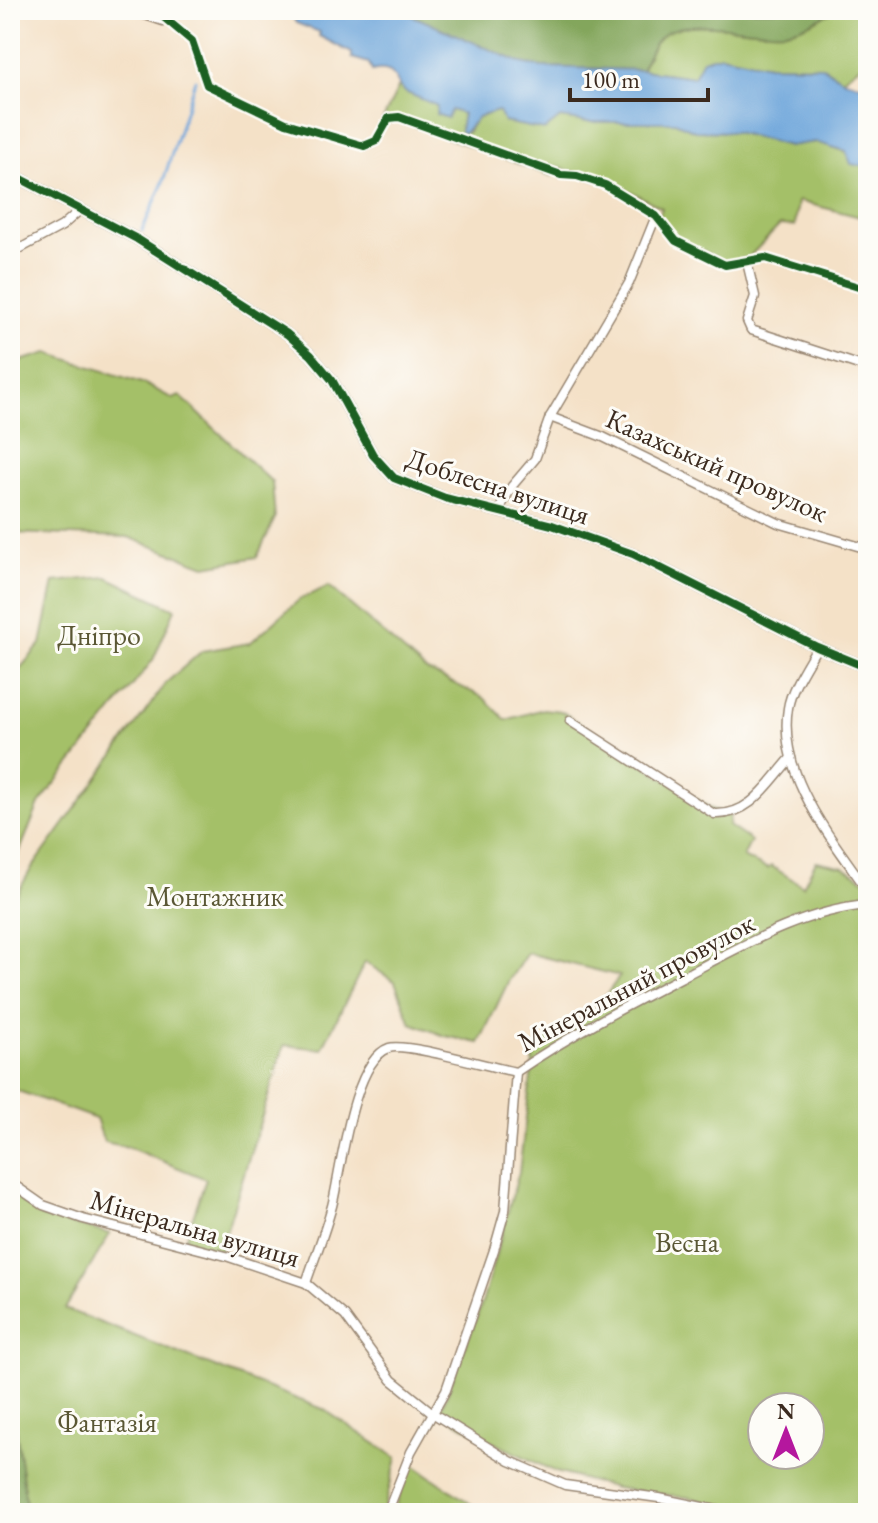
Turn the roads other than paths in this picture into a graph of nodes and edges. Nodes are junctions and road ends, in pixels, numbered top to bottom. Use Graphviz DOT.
graph roads {
  1 [pos="130,10"];
  2 [pos="155,10"];
  3 [pos="168,22"];
  4 [pos="10,173"];
  5 [pos="80,210"];
  6 [pos="656,216"];
  7 [pos="10,254"];
  8 [pos="747,262"];
  9 [pos="868,290"];
  10 [pos="868,368"];
  11 [pos="550,417"];
  12 [pos="499,510"];
  13 [pos="868,549"];
  14 [pos="817,647"];
  15 [pos="868,668"];
  16 [pos="570,721"];
  17 [pos="791,758"];
  18 [pos="868,891"];
  19 [pos="868,905"];
  20 [pos="516,1072"];
  21 [pos="10,1182"];
  22 [pos="306,1283"];
  23 [pos="434,1414"];
  24 [pos="387,1513"];
  25 [pos="731,1513"];
  1 -- 3 [label="street"];
  2 -- 3 [label="street"];
  3 -- 6 [label="street"];
  4 -- 5 [label="street, Доблесна вулиця"];
  5 -- 7 [label="street"];
  5 -- 12 [label="street, Доблесна вулиця"];
  6 -- 8 [label="street"];
  6 -- 11 [label="street"];
  8 -- 9 [label="street"];
  8 -- 10 [label="street"];
  11 -- 12 [label="street"];
  11 -- 13 [label="street, Казахський провулок"];
  12 -- 14 [label="street, Доблесна вулиця"];
  14 -- 15 [label="street, Доблесна вулиця"];
  14 -- 17 [label="street"];
  16 -- 17 [label="street"];
  17 -- 18 [label="street"];
  19 -- 20 [label="street, Мінеральний провулок"];
  20 -- 22 [label="street, Мінеральний провулок"];
  20 -- 23 [label="street, Мінеральний провулок"];
  21 -- 22 [label="street, Мінеральна вулиця"];
  22 -- 23 [label="street, Мінеральна вулиця"];
  23 -- 24 [label="street, Мінеральний провулок"];
  23 -- 25 [label="street, Мінеральна вулиця"];
}
